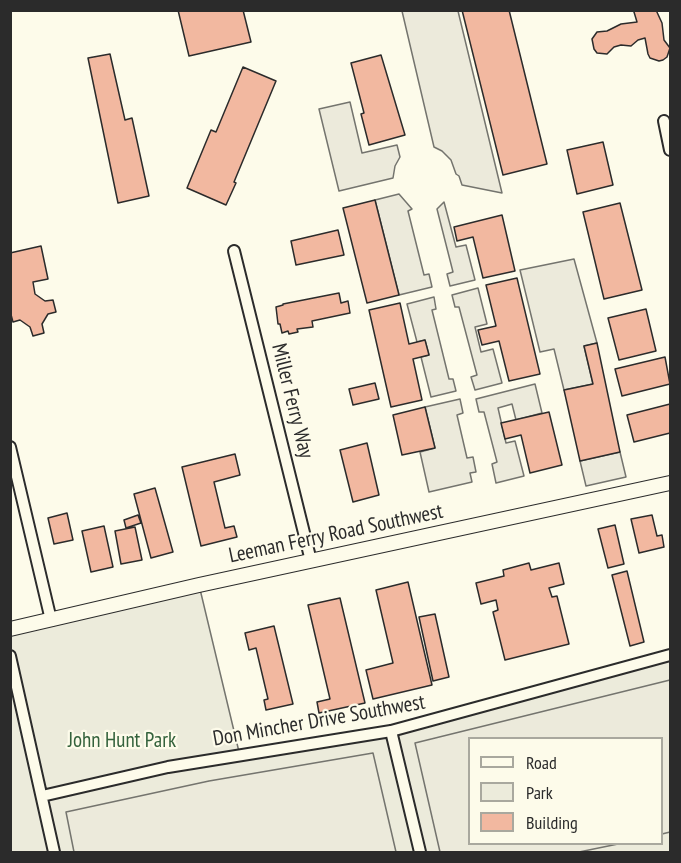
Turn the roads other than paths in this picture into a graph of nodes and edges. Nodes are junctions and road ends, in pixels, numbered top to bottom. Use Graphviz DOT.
graph roads {
  1 [pos="664,121"];
  2 [pos="670,150"];
  3 [pos="234,251"];
  4 [pos="10,447"];
  5 [pos="670,483"];
  6 [pos="311,561"];
  7 [pos="51,620"];
  8 [pos="10,629"];
  9 [pos="670,655"];
  10 [pos="10,656"];
  11 [pos="391,731"];
  12 [pos="42,796"];
  13 [pos="54,852"];
  14 [pos="420,852"];
  1 -- 2 [label="street"];
  3 -- 6 [label="street, Miller Ferry Way"];
  4 -- 7 [label="street"];
  5 -- 6 [label="street, Leeman Ferry Road Southwest"];
  6 -- 7 [label="street, Leeman Ferry Road Southwest"];
  7 -- 8 [label="street, Leeman Ferry Road Southwest"];
  9 -- 11 [label="street, Don Mincher Drive Southwest"];
  10 -- 12 [label="street"];
  11 -- 12 [label="street, Don Mincher Drive Southwest"];
  11 -- 14 [label="street"];
  12 -- 13 [label="street"];
}
